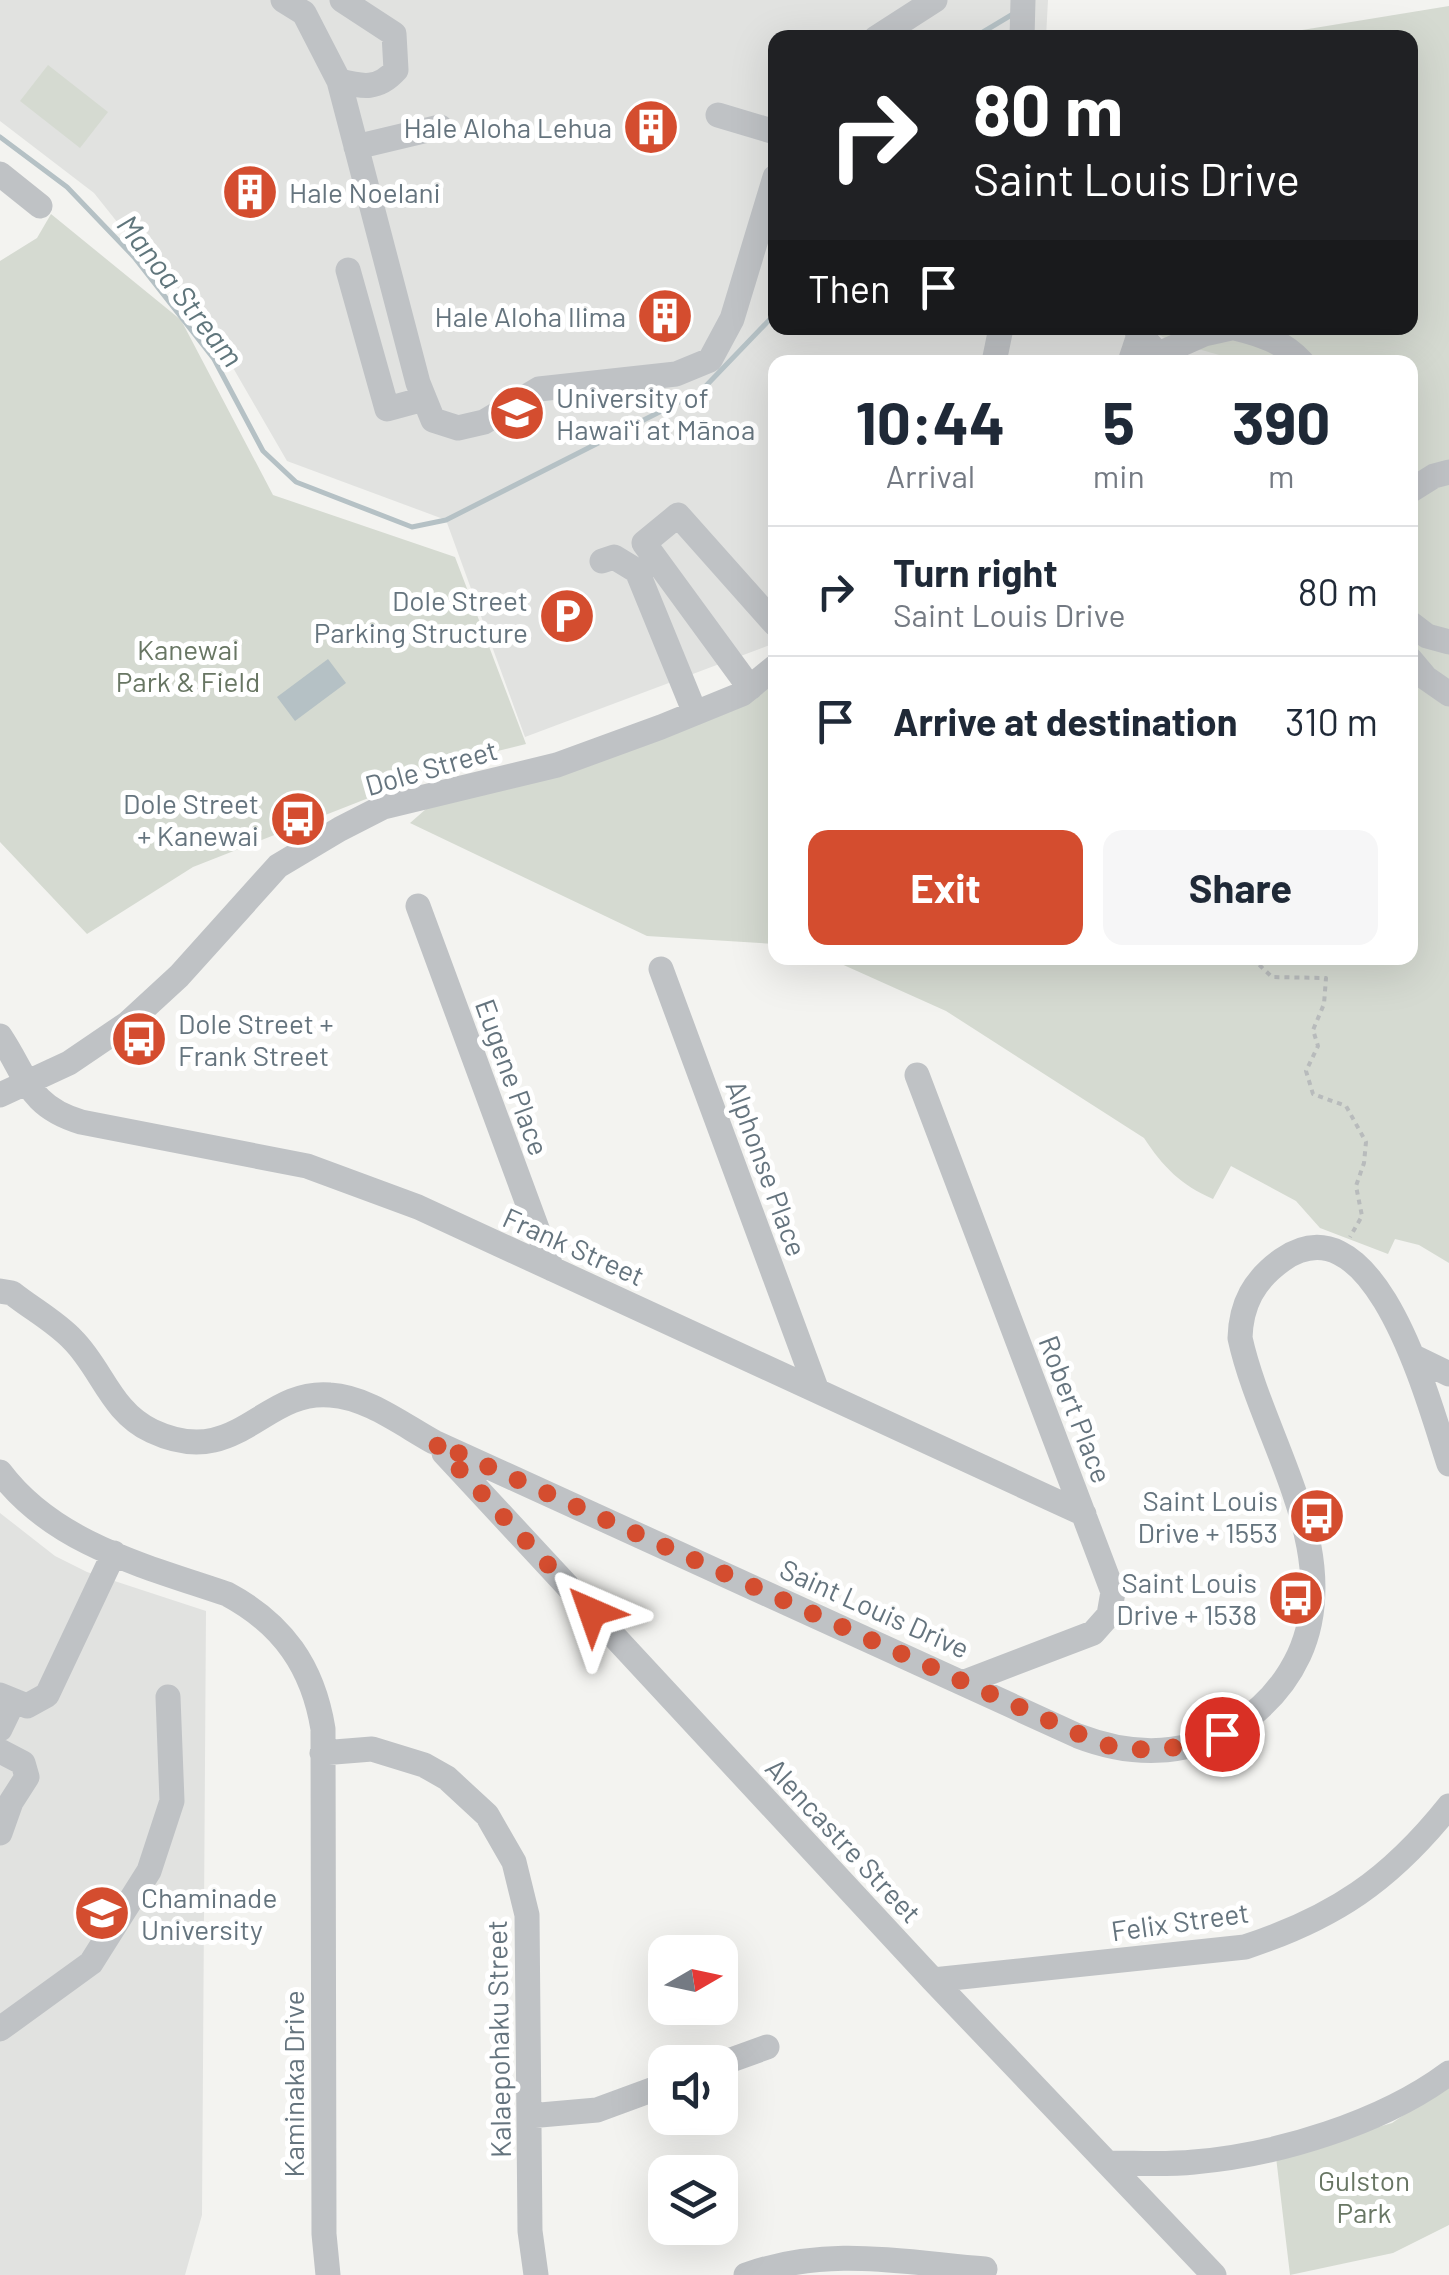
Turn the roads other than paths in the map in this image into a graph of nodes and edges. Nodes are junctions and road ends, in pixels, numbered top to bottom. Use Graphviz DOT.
graph roads {
  1 [pos="283,0"];
  2 [pos="342,0"];
  3 [pos="935,0"];
  4 [pos="1023,0"];
  5 [pos="888,30"];
  6 [pos="1022,30"];
  7 [pos="339,81"];
  8 [pos="718,115"];
  9 [pos="440,127"];
  10 [pos="768,130"];
  11 [pos="356,147"];
  12 [pos="0,174"];
  13 [pos="768,200"];
  14 [pos="40,206"];
  15 [pos="348,270"];
  16 [pos="1141,335"];
  17 [pos="1202,335"];
  18 [pos="1262,335"];
  19 [pos="1159,355"];
  20 [pos="1167,355"];
  21 [pos="1295,355"];
  22 [pos="424,399"];
  23 [pos="1449,472"];
  24 [pos="1418,485"];
  25 [pos="602,561"];
  26 [pos="768,616"];
  27 [pos="1418,629"];
  28 [pos="1449,642"];
  29 [pos="1418,668"];
  30 [pos="768,673"];
  31 [pos="750,688"];
  32 [pos="1449,694"];
  33 [pos="696,713"];
  34 [pos="418,906"];
  35 [pos="661,969"];
  36 [pos="0,1036"];
  37 [pos="917,1074"];
  38 [pos="28,1084"];
  39 [pos="0,1095"];
  40 [pos="552,1269"];
  41 [pos="5,1296"];
  42 [pos="1412,1356"];
  43 [pos="1449,1374"];
  44 [pos="816,1388"];
  45 [pos="434,1442"];
  46 [pos="1449,1464"];
  47 [pos="0,1472"];
  48 [pos="1084,1514"];
  49 [pos="114,1553"];
  50 [pos="965,1682"];
  51 [pos="168,1697"];
  52 [pos="6,1699"];
  53 [pos="0,1729"];
  54 [pos="0,1750"];
  55 [pos="322,1754"];
  56 [pos="1449,1806"];
  57 [pos="0,1833"];
  58 [pos="933,1980"];
  59 [pos="0,2029"];
  60 [pos="767,2047"];
  61 [pos="738,2057"];
  62 [pos="1449,2074"];
  63 [pos="648,2092"];
  64 [pos="529,2116"];
  65 [pos="1108,2164"];
  66 [pos="985,2269"];
  67 [pos="328,2275"];
  68 [pos="536,2275"];
  69 [pos="746,2275"];
  70 [pos="1214,2275"];
  1 -- 7 [label="street"];
  2 -- 7 [label="street"];
  3 -- 5 [label="street"];
  4 -- 6 [label="street"];
  7 -- 11 [label="street"];
  8 -- 10 [label="street"];
  9 -- 11 [label="street"];
  11 -- 22 [label="street"];
  12 -- 14 [label="street"];
  13 -- 22 [label="street"];
  15 -- 22 [label="street"];
  16 -- 19 [label="street"];
  17 -- 20 [label="street"];
  18 -- 21 [label="street"];
  23 -- 24 [label="street"];
  25 -- 33 [label="street"];
  26 -- 31 [label="street"];
  27 -- 28 [label="street"];
  29 -- 32 [label="street"];
  30 -- 31 [label="street, Dole Street"];
  31 -- 33 [label="street, Dole Street"];
  33 -- 38 [label="street, Dole Street"];
  34 -- 40 [label="street, Eugene Place"];
  35 -- 44 [label="street, Alphonse Place"];
  36 -- 38 [label="street, Frank Street"];
  37 -- 48 [label="street, Robert Place"];
  38 -- 39 [label="street, Dole Street"];
  38 -- 40 [label="street, Frank Street"];
  40 -- 44 [label="street, Frank Street"];
  41 -- 45 [label="street, Saint Louis Drive"];
  42 -- 43 [label="street"];
  42 -- 46 [label="street"];
  42 -- 50 [label="street, Saint Louis Drive"];
  44 -- 48 [label="street, Frank Street"];
  45 -- 50 [label="street, Saint Louis Drive"];
  45 -- 58 [label="street, Alencastre Street"];
  47 -- 49 [label="street, Kaminaka Drive"];
  48 -- 50 [label="street, Robert Place"];
  49 -- 52 [label="street"];
  49 -- 55 [label="street, Kaminaka Drive"];
  51 -- 59 [label="street"];
  52 -- 53 [label="street"];
  54 -- 57 [label="street"];
  55 -- 64 [label="street, Kalaepohaku Street"];
  55 -- 67 [label="street, Kaminaka Drive"];
  56 -- 58 [label="street, Felix Street"];
  58 -- 65 [label="street, Alencastre Street"];
  60 -- 61 [label="street"];
  62 -- 65 [label="street"];
  63 -- 64 [label="street"];
  64 -- 68 [label="street, Kalaepohaku Street"];
  65 -- 70 [label="street, Alencastre Street"];
  66 -- 69 [label="street"];
}
